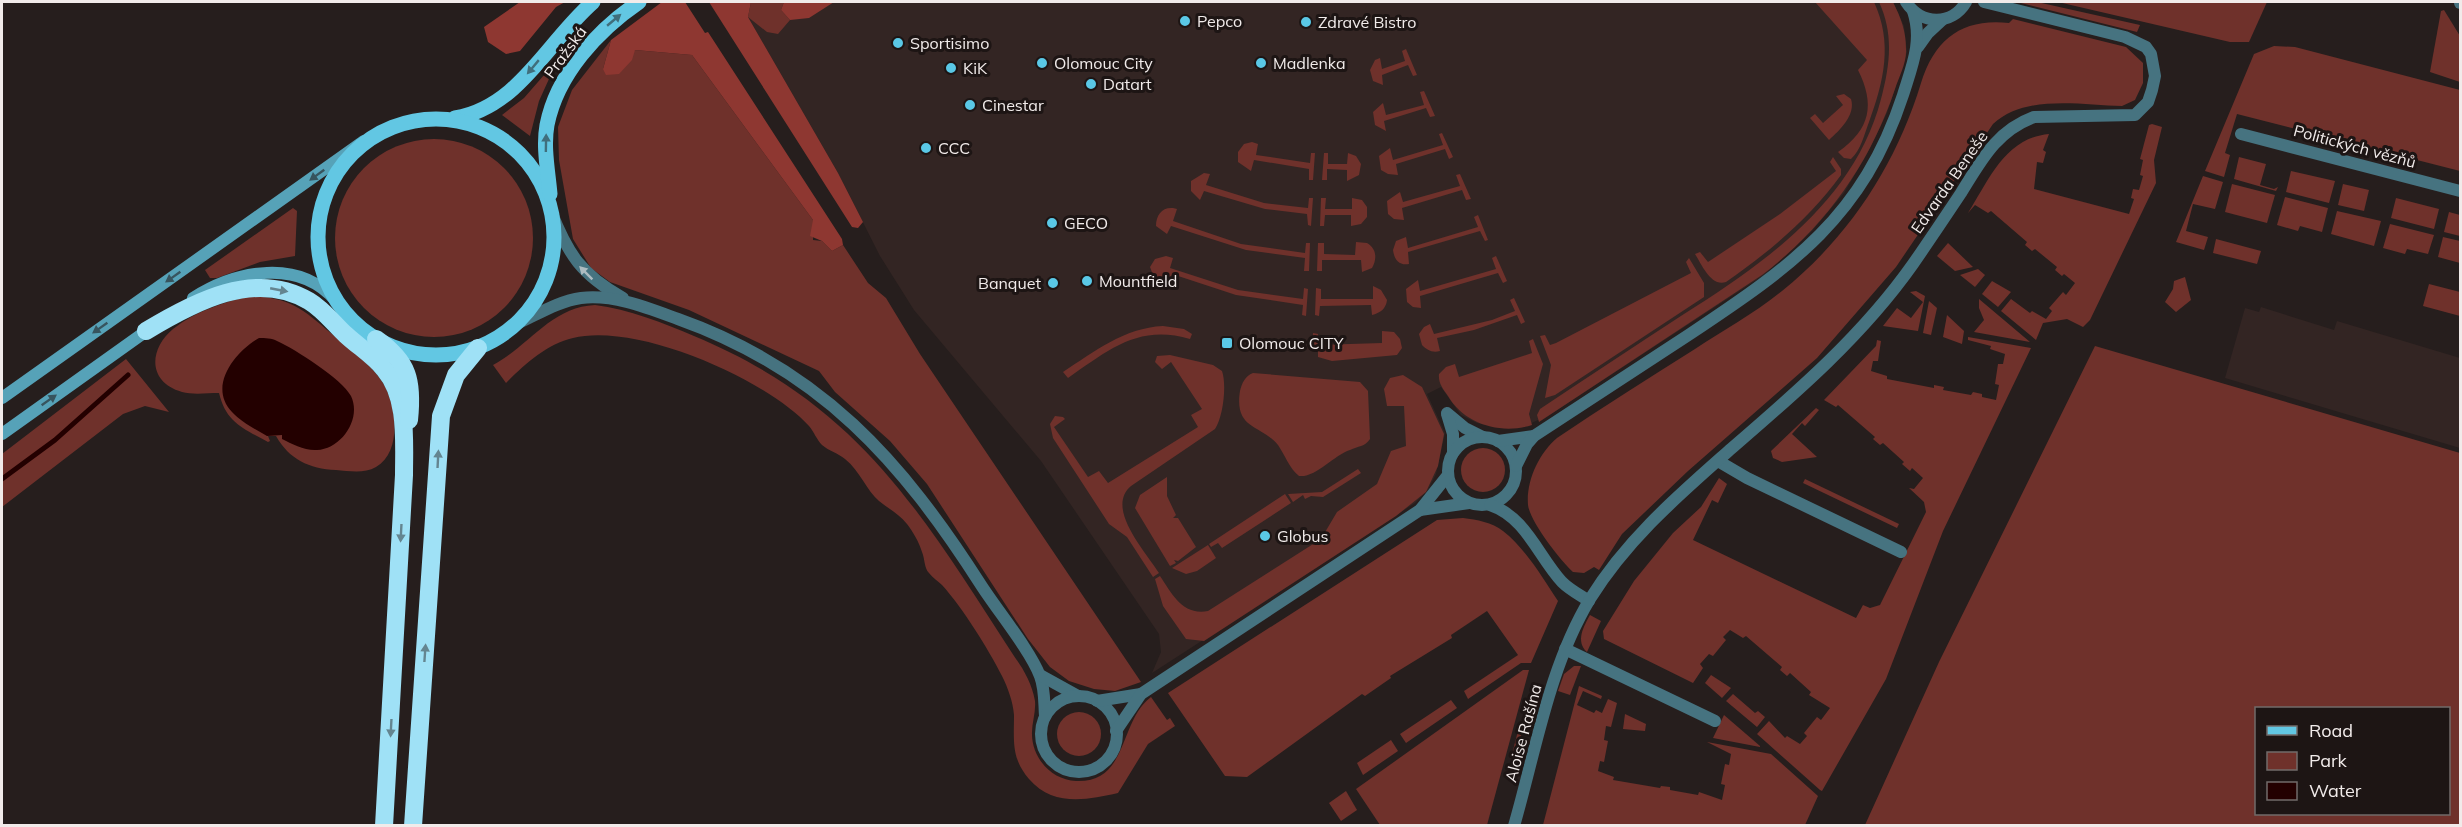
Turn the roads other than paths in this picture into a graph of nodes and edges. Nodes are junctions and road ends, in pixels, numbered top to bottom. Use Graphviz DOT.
graph roads {
  1 [pos="593,2"];
  2 [pos="639,2"];
  3 [pos="1991,4"];
  4 [pos="1910,6"];
  5 [pos="1963,6"];
  6 [pos="1942,20"];
  7 [pos="1917,49"];
  8 [pos="446,119"];
  9 [pos="2241,134"];
  10 [pos="364,141"];
  11 [pos="2460,191"];
  12 [pos="551,212"];
  13 [pos="336,301"];
  14 [pos="635,304"];
  15 [pos="514,325"];
  16 [pos="146,331"];
  17 [pos="376,339"];
  18 [pos="478,348"];
  19 [pos="2,398"];
  20 [pos="2,434"];
  21 [pos="1534,436"];
  22 [pos="1483,437"];
  23 [pos="1498,441"];
  24 [pos="1453,453"];
  25 [pos="1718,461"];
  26 [pos="1516,466"];
  27 [pos="404,475"];
  28 [pos="1448,475"];
  29 [pos="1512,488"];
  30 [pos="1469,503"];
  31 [pos="1490,505"];
  32 [pos="1420,510"];
  33 [pos="1515,518"];
  34 [pos="1901,552"];
  35 [pos="1589,601"];
  36 [pos="1565,649"];
  37 [pos="1040,675"];
  38 [pos="1141,694"];
  39 [pos="1079,696"];
  40 [pos="1097,701"];
  41 [pos="1045,716"];
  42 [pos="1715,722"];
  43 [pos="1116,731"];
  44 [pos="384,825"];
  45 [pos="413,825"];
  46 [pos="1514,825"];
  1 -- 8 [label="main road, Pražská, one-way"];
  12 -- 2 [label="main road, Pražská, one-way"];
  3 -- 5 [label="street"];
  3 -- 25 [label="street, Edvarda Beneše"];
  4 -- 6 [label="street"];
  4 -- 7 [label="street"];
  5 -- 6 [label="street"];
  6 -- 7 [label="street"];
  7 -- 21 [label="street"];
  8 -- 10 [label="main road"];
  8 -- 12 [label="main road"];
  9 -- 11 [label="street, Politických vězňů"];
  10 -- 13 [label="main road"];
  10 -- 19 [label="main road, one-way"];
  14 -- 12 [label="street, one-way"];
  12 -- 15 [label="main road"];
  13 -- 16 [label="main road"];
  13 -- 17 [label="main road"];
  14 -- 15 [label="street"];
  14 -- 37 [label="street"];
  15 -- 18 [label="main road"];
  20 -- 16 [label="main road, one-way"];
  16 -- 27 [label="highway, one-way"];
  17 -- 18 [label="main road"];
  17 -- 27 [label="highway"];
  45 -- 18 [label="highway, one-way"];
  21 -- 23 [label="street"];
  21 -- 26 [label="street"];
  22 -- 23 [label="street"];
  22 -- 24 [label="street"];
  22 -- 24 [label="street"];
  23 -- 26 [label="street"];
  24 -- 28 [label="street"];
  25 -- 34 [label="street"];
  25 -- 35 [label="street, Edvarda Beneše"];
  26 -- 29 [label="street"];
  27 -- 44 [label="highway, one-way"];
  28 -- 30 [label="street"];
  28 -- 32 [label="street"];
  29 -- 31 [label="street"];
  29 -- 33 [label="street"];
  30 -- 31 [label="street"];
  30 -- 32 [label="street"];
  31 -- 33 [label="street"];
  32 -- 38 [label="street"];
  33 -- 35 [label="street"];
  35 -- 36 [label="street, Aloise Rašína"];
  36 -- 42 [label="street"];
  36 -- 46 [label="street, Aloise Rašína"];
  37 -- 39 [label="street"];
  37 -- 41 [label="street"];
  38 -- 40 [label="street"];
  38 -- 43 [label="street"];
  39 -- 40 [label="street"];
  39 -- 41 [label="street"];
  40 -- 43 [label="street"];
  41 -- 43 [label="street"];
}
